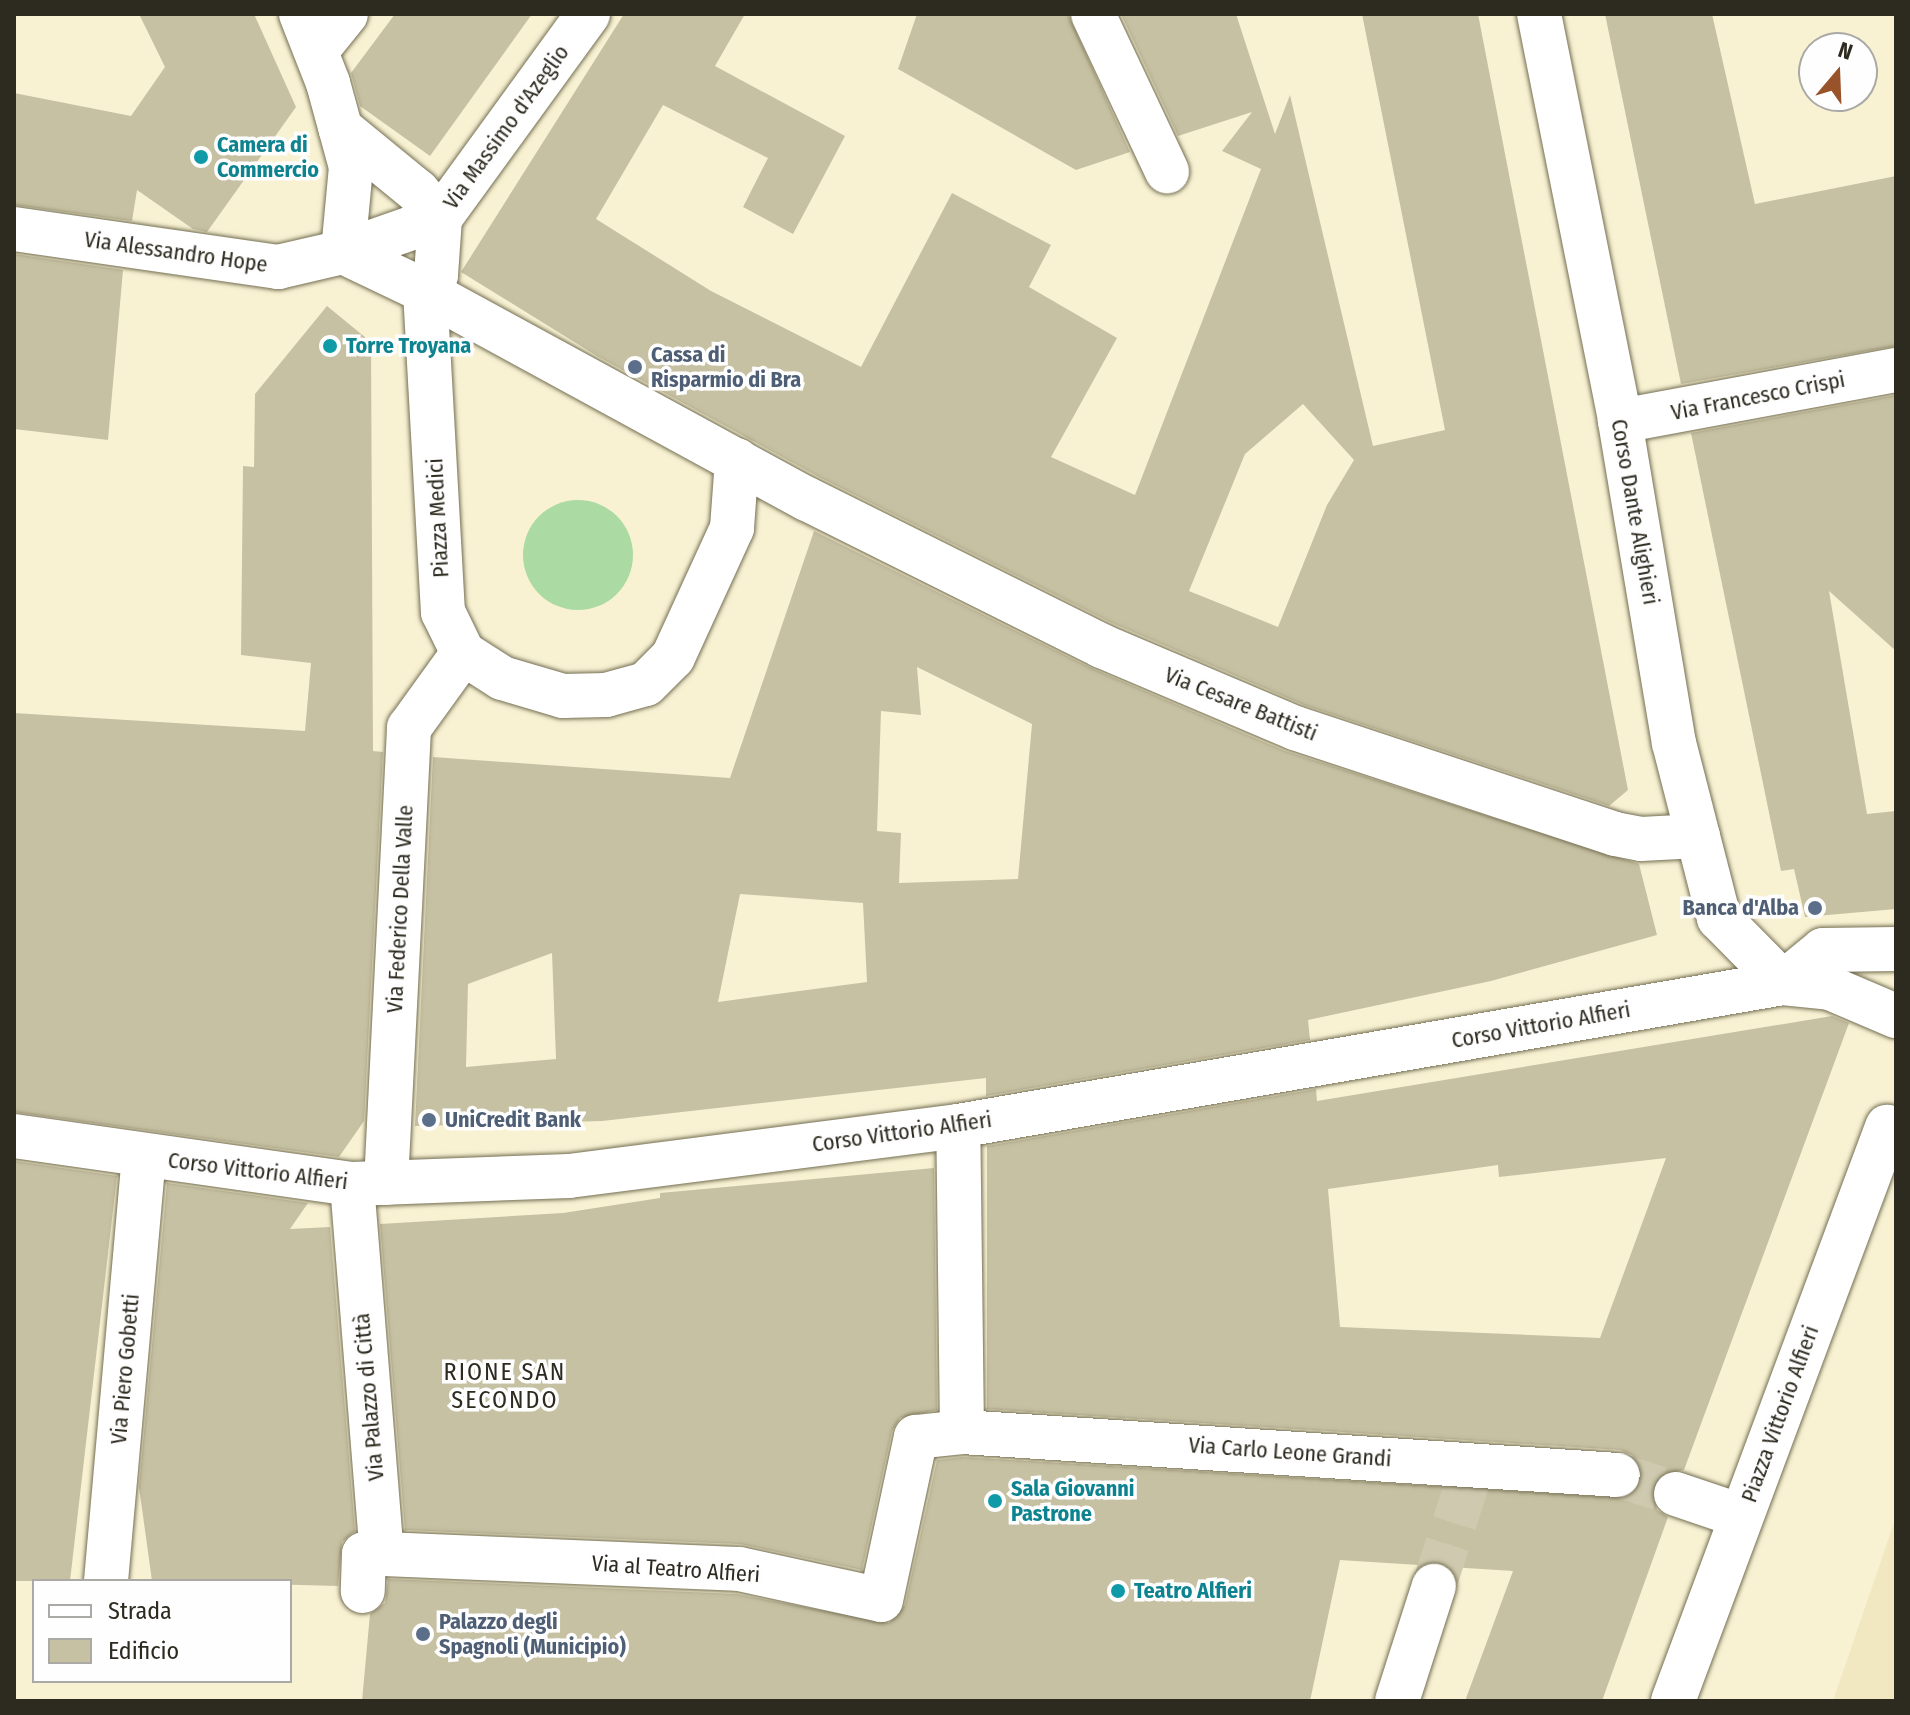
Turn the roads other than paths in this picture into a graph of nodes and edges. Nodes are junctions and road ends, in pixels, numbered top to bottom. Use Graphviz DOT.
graph roads {
  1 [pos="346,14"];
  2 [pos="588,14"];
  3 [pos="1093,14"];
  4 [pos="1539,14"];
  5 [pos="309,32"];
  6 [pos="340,128"];
  7 [pos="1167,171"];
  8 [pos="440,218"];
  9 [pos="14,229"];
  10 [pos="343,252"];
  11 [pos="425,291"];
  12 [pos="1896,370"];
  13 [pos="1620,421"];
  14 [pos="737,460"];
  15 [pos="463,653"];
  16 [pos="1698,836"];
  17 [pos="1896,949"];
  18 [pos="1783,983"];
  19 [pos="1896,1016"];
  20 [pos="1893,1117"];
  21 [pos="958,1126"];
  22 [pos="14,1136"];
  23 [pos="144,1156"];
  24 [pos="369,1184"];
  25 [pos="980,1432"];
  26 [pos="1618,1475"];
  27 [pos="1676,1494"];
  28 [pos="1741,1516"];
  29 [pos="372,1573"];
  30 [pos="106,1579"];
  31 [pos="1434,1586"];
  32 [pos="1397,1701"];
  33 [pos="1673,1701"];
  1 -- 5 [label="street"];
  2 -- 8 [label="street, Via Massimo d'Azeglio"];
  3 -- 7 [label="street"];
  4 -- 13 [label="street, Corso Dante Alighieri"];
  5 -- 6 [label="street"];
  6 -- 8 [label="street"];
  6 -- 10 [label="street"];
  8 -- 10 [label="street, Via Alessandro Hope"];
  8 -- 11 [label="street, Via Massimo d'Azeglio"];
  9 -- 10 [label="street, Via Alessandro Hope"];
  10 -- 11 [label="street"];
  11 -- 14 [label="street"];
  11 -- 15 [label="street, Piazza Medici"];
  12 -- 13 [label="street, Via Francesco Crispi"];
  13 -- 16 [label="street, Corso Dante Alighieri"];
  14 -- 15 [label="street"];
  14 -- 16 [label="street, Via Cesare Battisti"];
  15 -- 24 [label="street, Via Federico Della Valle"];
  16 -- 18 [label="street, Corso Dante Alighieri"];
  17 -- 18 [label="street, Corso Vittorio Alfieri"];
  18 -- 19 [label="street, Corso Vittorio Alfieri"];
  18 -- 21 [label="street, Corso Vittorio Alfieri"];
  20 -- 28 [label="street, Piazza Vittorio Alfieri"];
  21 -- 24 [label="street, Corso Vittorio Alfieri"];
  21 -- 25 [label="street"];
  22 -- 23 [label="street, Corso Vittorio Alfieri"];
  23 -- 24 [label="street, Corso Vittorio Alfieri"];
  23 -- 30 [label="street, Via Piero Gobetti"];
  24 -- 29 [label="street, Via Palazzo di Città"];
  25 -- 26 [label="street, Via Carlo Leone Grandi"];
  25 -- 29 [label="street, Via al Teatro Alfieri"];
  27 -- 28 [label="street"];
  28 -- 33 [label="street, Piazza Vittorio Alfieri"];
  31 -- 32 [label="street"];
}
